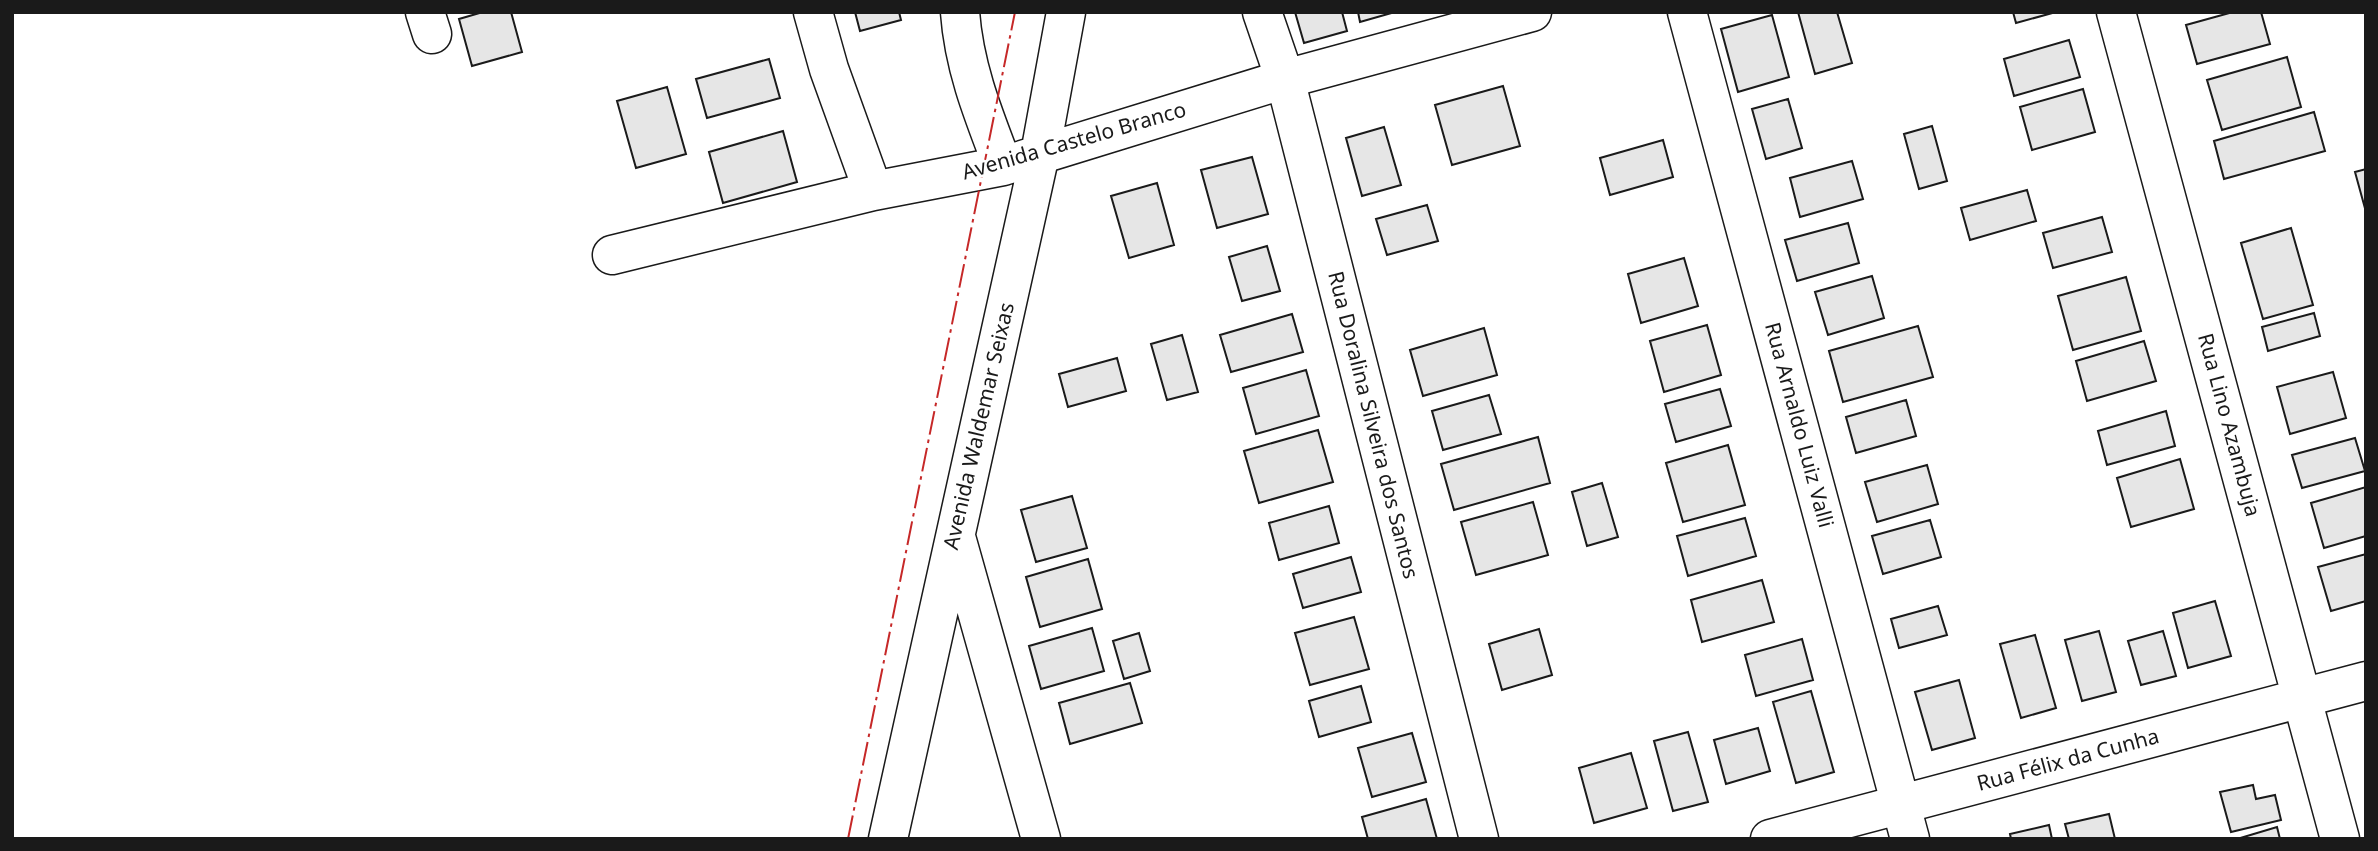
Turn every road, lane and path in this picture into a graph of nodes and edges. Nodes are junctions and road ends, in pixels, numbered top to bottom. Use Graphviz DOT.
graph roads {
  1 [pos="813,12"];
  2 [pos="960,12"];
  3 [pos="1066,12"];
  4 [pos="1262,12"];
  5 [pos="1532,12"];
  6 [pos="1687,12"];
  7 [pos="2116,12"];
  8 [pos="1285,79"];
  9 [pos="1040,154"];
  10 [pos="1003,166"];
  11 [pos="873,191"];
  12 [pos="612,255"];
  13 [pos="955,533"];
  14 [pos="2366,681"];
  15 [pos="2303,698"];
  16 [pos="1906,821"];
  17 [pos="888,839"];
  18 [pos="1041,839"];
  19 [pos="1479,839"];
  20 [pos="1770,839"];
  21 [pos="2340,839"];
  1 -- 11 [label="street"];
  2 -- 10 [label="street"];
  3 -- 9 [label="street, Avenida Waldemar Seixas"];
  4 -- 8 [label="street, Rua Doralina Silveira dos Santos"];
  5 -- 8 [label="street, Avenida Castelo Branco"];
  6 -- 16 [label="street, Rua Arnaldo Luiz Valli"];
  7 -- 15 [label="street, Rua Lino Azambuja"];
  8 -- 9 [label="street, Avenida Castelo Branco"];
  8 -- 19 [label="street, Rua Doralina Silveira dos Santos"];
  9 -- 10 [label="street, Avenida Castelo Branco"];
  9 -- 13 [label="street, Avenida Waldemar Seixas"];
  10 -- 11 [label="street, Avenida Castelo Branco"];
  11 -- 12 [label="street, Avenida Castelo Branco"];
  13 -- 17 [label="street, Avenida Waldemar Seixas"];
  13 -- 18 [label="street"];
  14 -- 15 [label="street, Rua Félix da Cunha"];
  15 -- 16 [label="street, Rua Félix da Cunha"];
  15 -- 21 [label="street, Rua Lino Azambuja"];
  16 -- 20 [label="street, Rua Félix da Cunha"];
}
